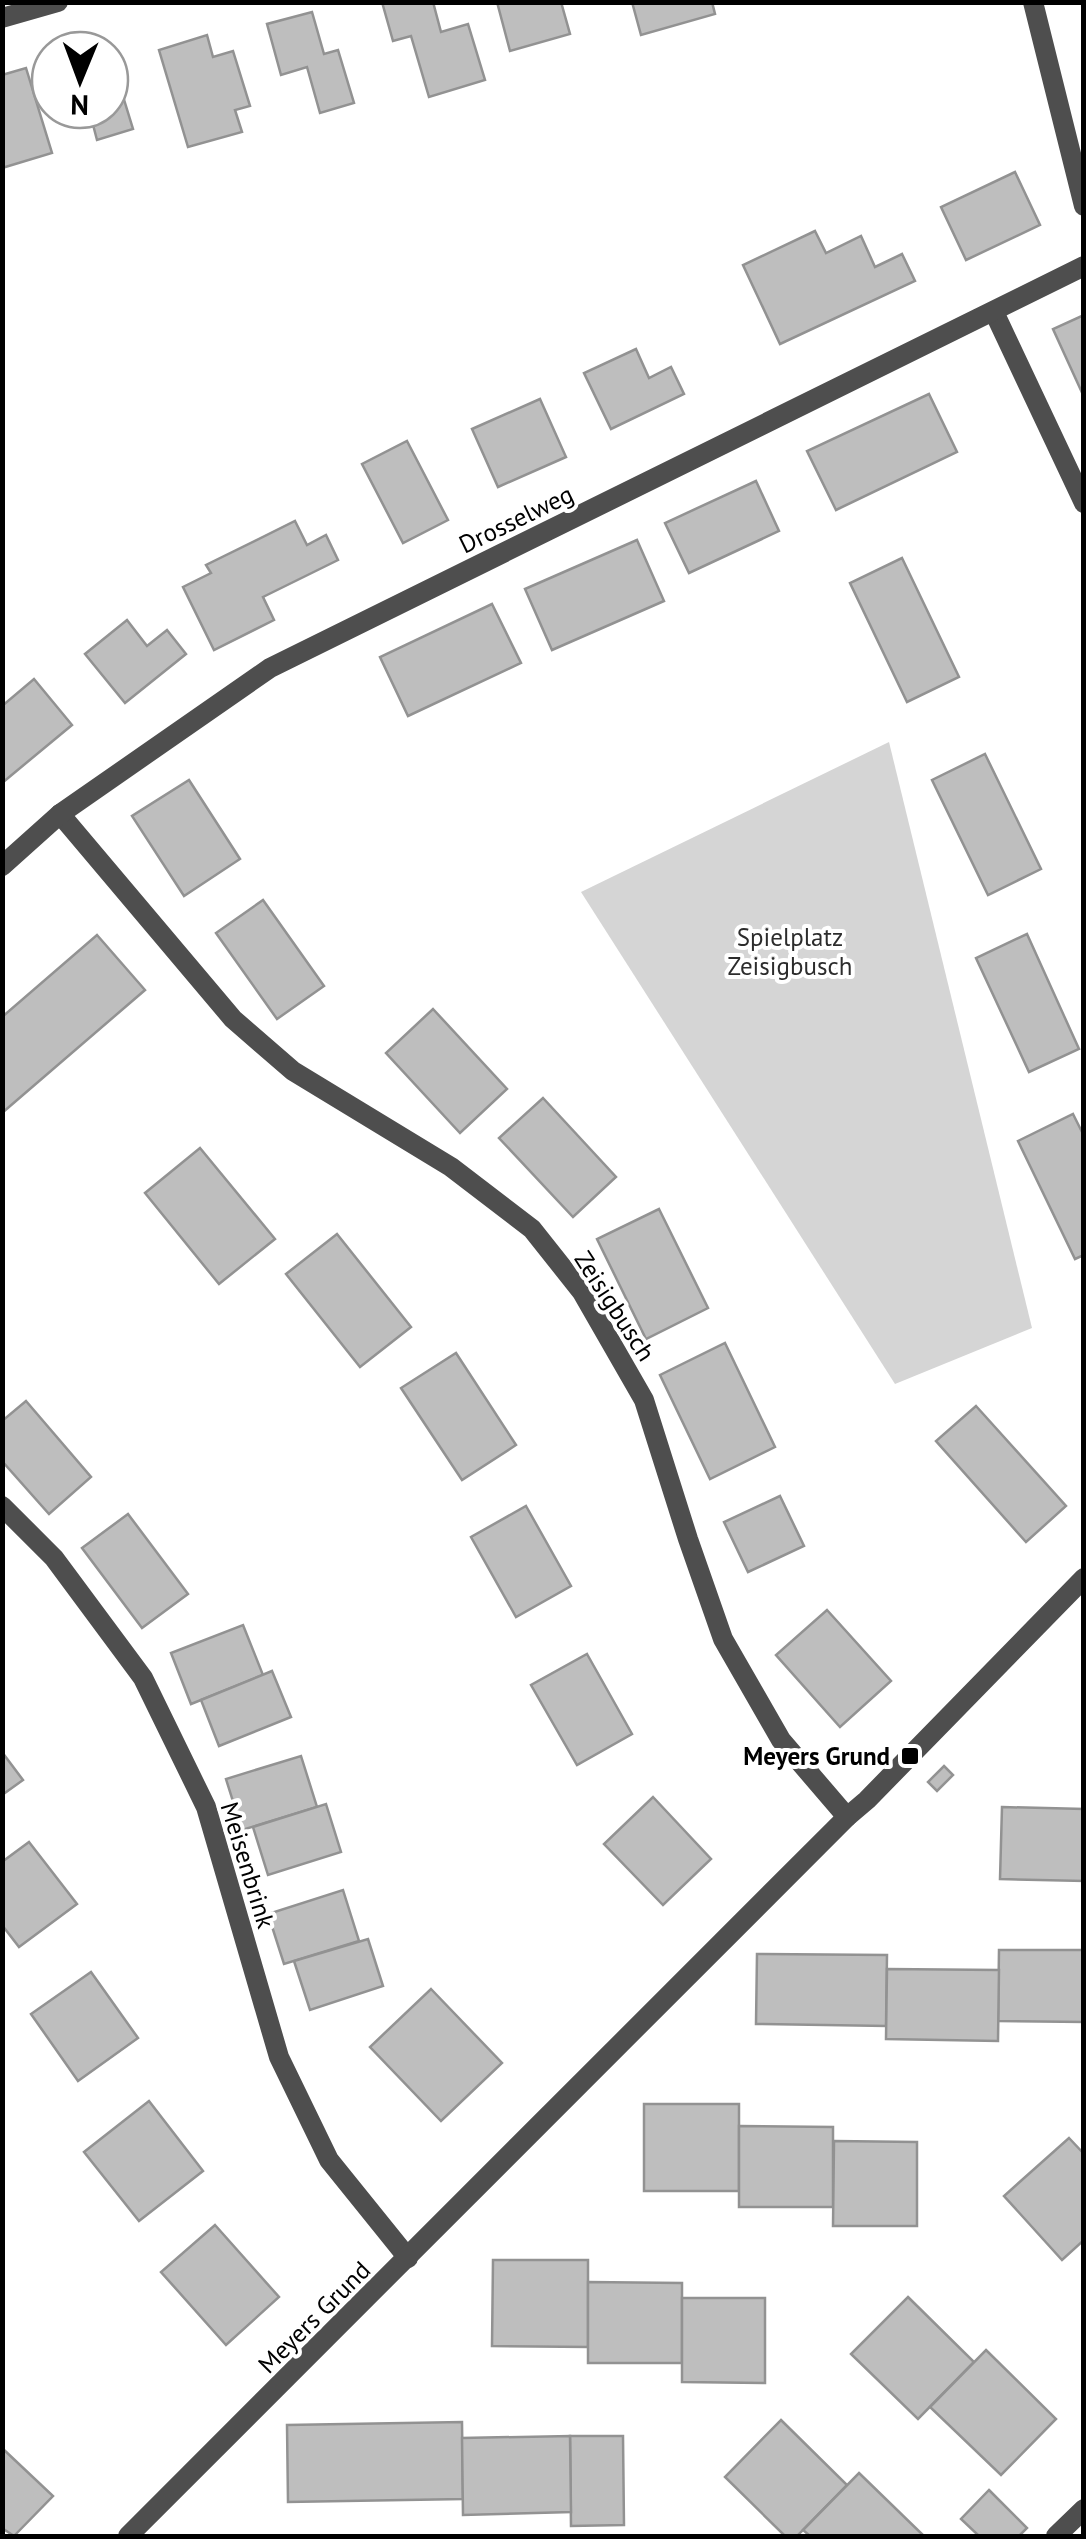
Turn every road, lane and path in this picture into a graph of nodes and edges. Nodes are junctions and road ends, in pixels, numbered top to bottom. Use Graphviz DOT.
graph roads {
  1 [pos="58,2"];
  2 [pos="1033,2"];
  3 [pos="2,18"];
  4 [pos="1084,206"];
  5 [pos="1084,266"];
  6 [pos="994,312"];
  7 [pos="1084,503"];
  8 [pos="60,814"];
  9 [pos="2,866"];
  10 [pos="2,1506"];
  11 [pos="1084,1578"];
  12 [pos="846,1816"];
  13 [pos="408,2258"];
  14 [pos="1084,2509"];
  15 [pos="128,2536"];
  16 [pos="1056,2536"];
  1 -- 3 [label="street"];
  2 -- 4 [label="street"];
  5 -- 6 [label="street, Drosselweg"];
  6 -- 7 [label="street"];
  6 -- 8 [label="street, Drosselweg"];
  8 -- 9 [label="street, Drosselweg"];
  8 -- 12 [label="street, Zeisigbusch"];
  10 -- 13 [label="street, Meisenbrink"];
  11 -- 12 [label="street, Meyers Grund"];
  12 -- 13 [label="street, Meyers Grund"];
  13 -- 15 [label="street, Meyers Grund"];
  14 -- 16 [label="street"];
}
